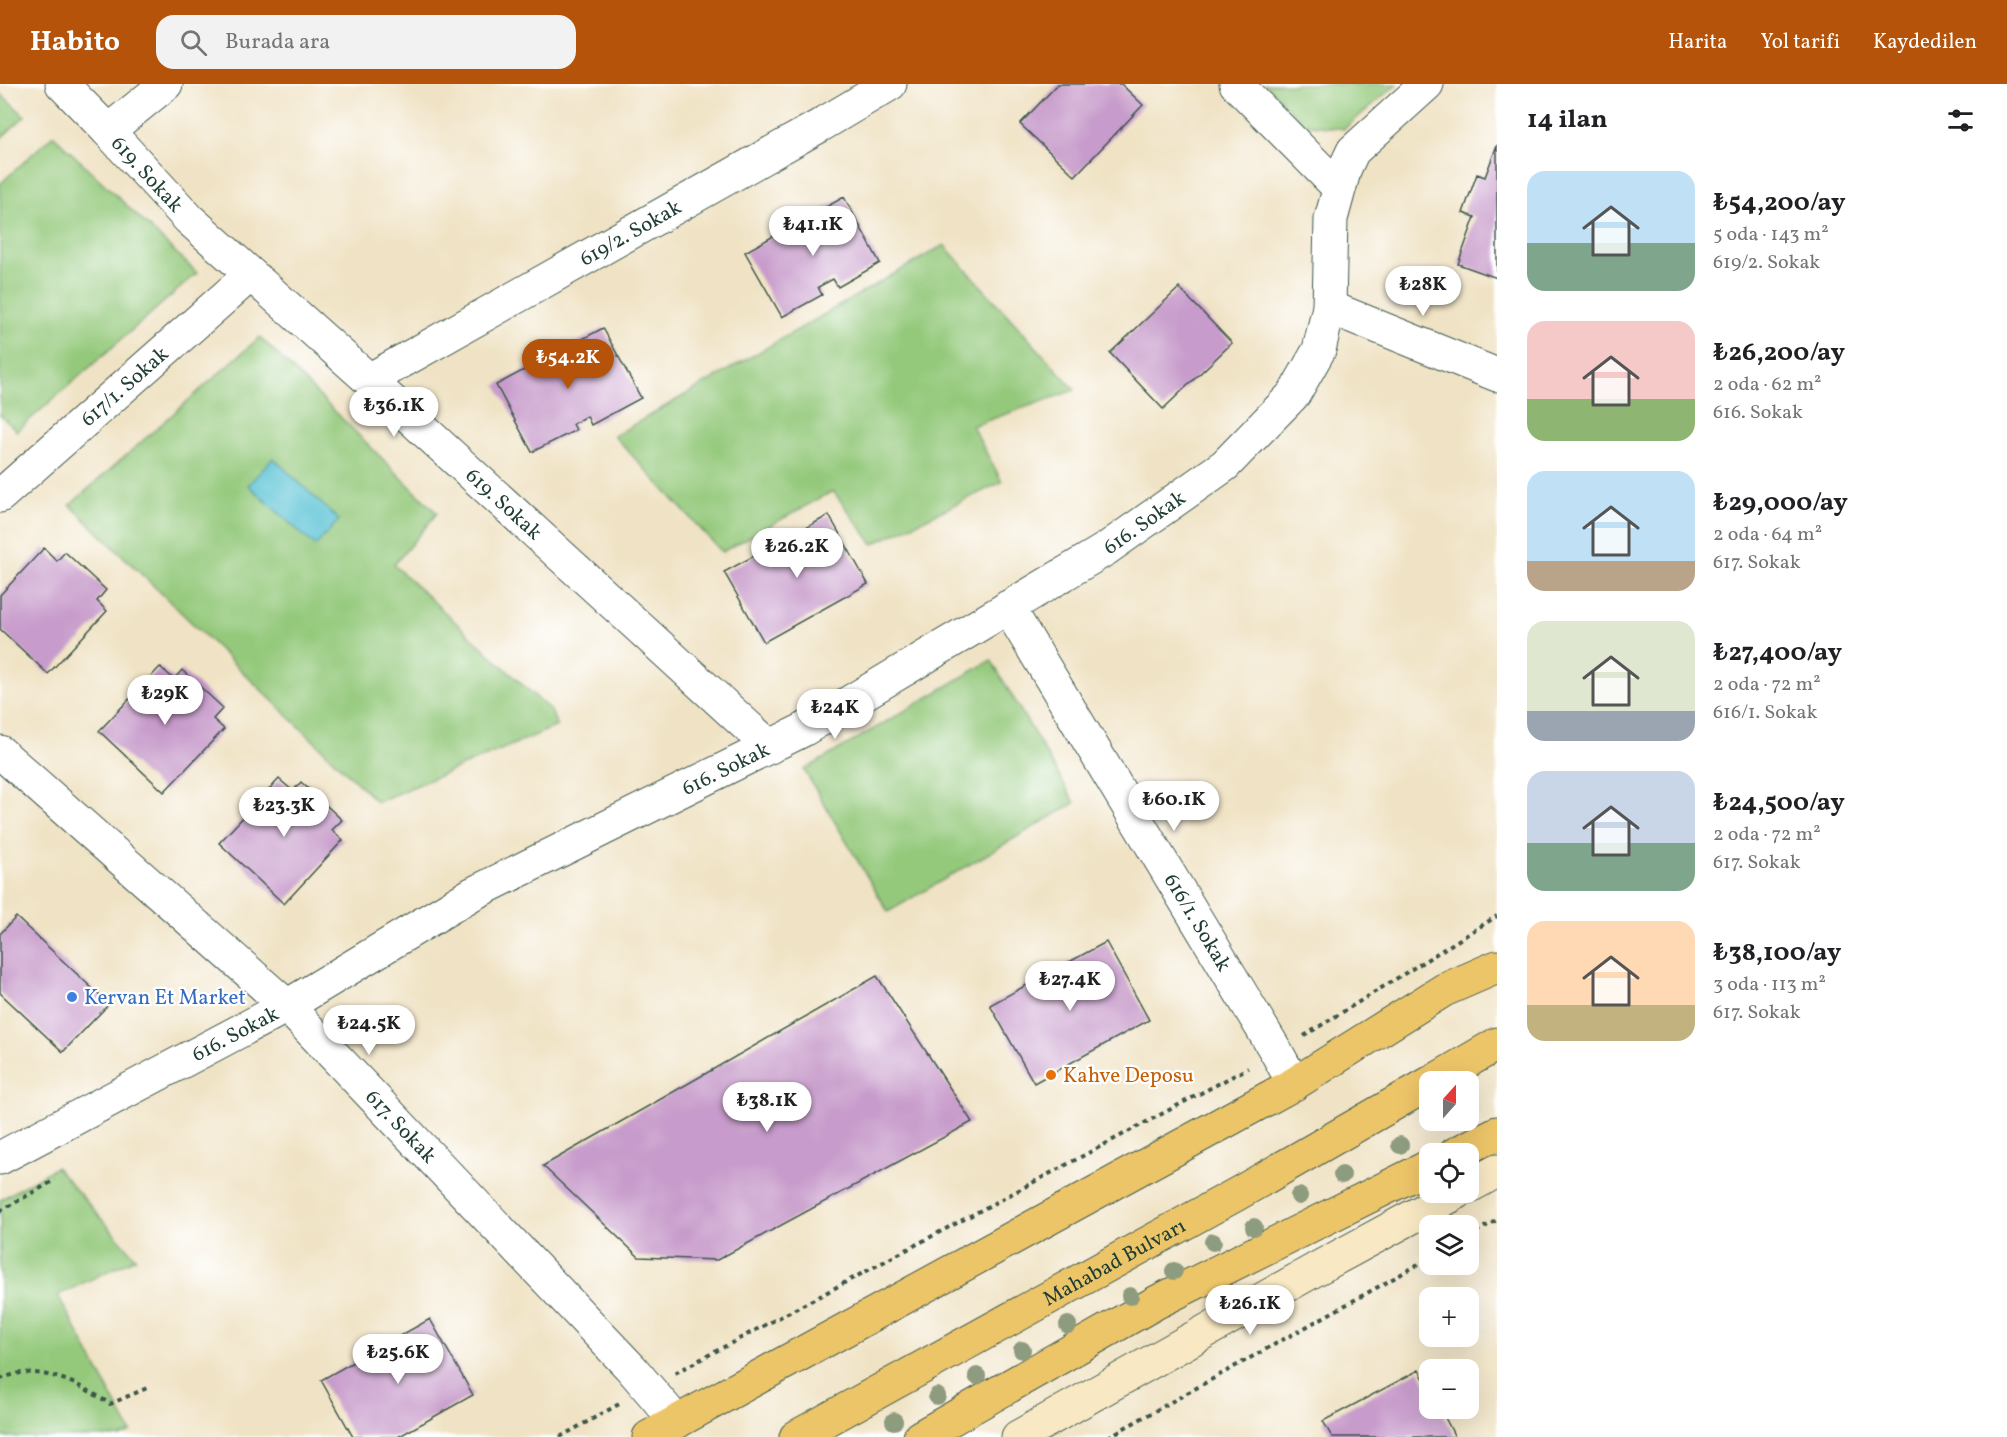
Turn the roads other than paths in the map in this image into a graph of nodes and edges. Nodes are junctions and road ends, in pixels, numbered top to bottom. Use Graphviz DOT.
graph roads {
  1 [pos="62,84"];
  2 [pos="166,84"];
  3 [pos="890,84"];
  4 [pos="1236,84"];
  5 [pos="1427,84"];
  6 [pos="108,131"];
  7 [pos="1339,188"];
  8 [pos="250,275"];
  9 [pos="1329,307"];
  10 [pos="1497,375"];
  11 [pos="369,380"];
  12 [pos="0,496"];
  13 [pos="1008,607"];
  14 [pos="770,747"];
  15 [pos="0,752"];
  16 [pos="1497,967"];
  17 [pos="287,1006"];
  18 [pos="1497,1044"];
  19 [pos="1450,1071"];
  20 [pos="1294,1084"];
  21 [pos="1419,1089"];
  22 [pos="1497,1133"];
  23 [pos="1477,1143"];
  24 [pos="0,1158"];
  25 [pos="1419,1171"];
  26 [pos="1497,1171"];
  27 [pos="1479,1181"];
  28 [pos="1438,1203"];
  29 [pos="663,1429"];
  30 [pos="796,1437"];
  31 [pos="920,1437"];
  32 [pos="1018,1437"];
  1 -- 6 [label="street, 619. Sokak"];
  2 -- 6 [label="street"];
  3 -- 11 [label="street, 619/2. Sokak"];
  4 -- 7 [label="street"];
  5 -- 7 [label="street, 616. Sokak"];
  6 -- 8 [label="street, 619. Sokak"];
  7 -- 9 [label="street, 616. Sokak"];
  8 -- 11 [label="street, 619. Sokak"];
  8 -- 12 [label="street, 617/1. Sokak"];
  9 -- 10 [label="street"];
  9 -- 13 [label="street, 616. Sokak"];
  11 -- 14 [label="street, 619. Sokak"];
  13 -- 14 [label="street, 616. Sokak"];
  13 -- 20 [label="street, 616/1. Sokak"];
  14 -- 17 [label="street, 616. Sokak"];
  15 -- 17 [label="street, 617. Sokak"];
  16 -- 20 [label="main road"];
  17 -- 24 [label="street, 616. Sokak"];
  17 -- 29 [label="street, 617. Sokak"];
  18 -- 19 [label="main road, Mahabad Bulvarı"];
  20 -- 29 [label="main road"];
  21 -- 30 [label="main road, Mahabad Bulvarı"];
  22 -- 23 [label="main road"];
  25 -- 31 [label="main road"];
  26 -- 27 [label="main road"];
  28 -- 32 [label="main road"];
}
